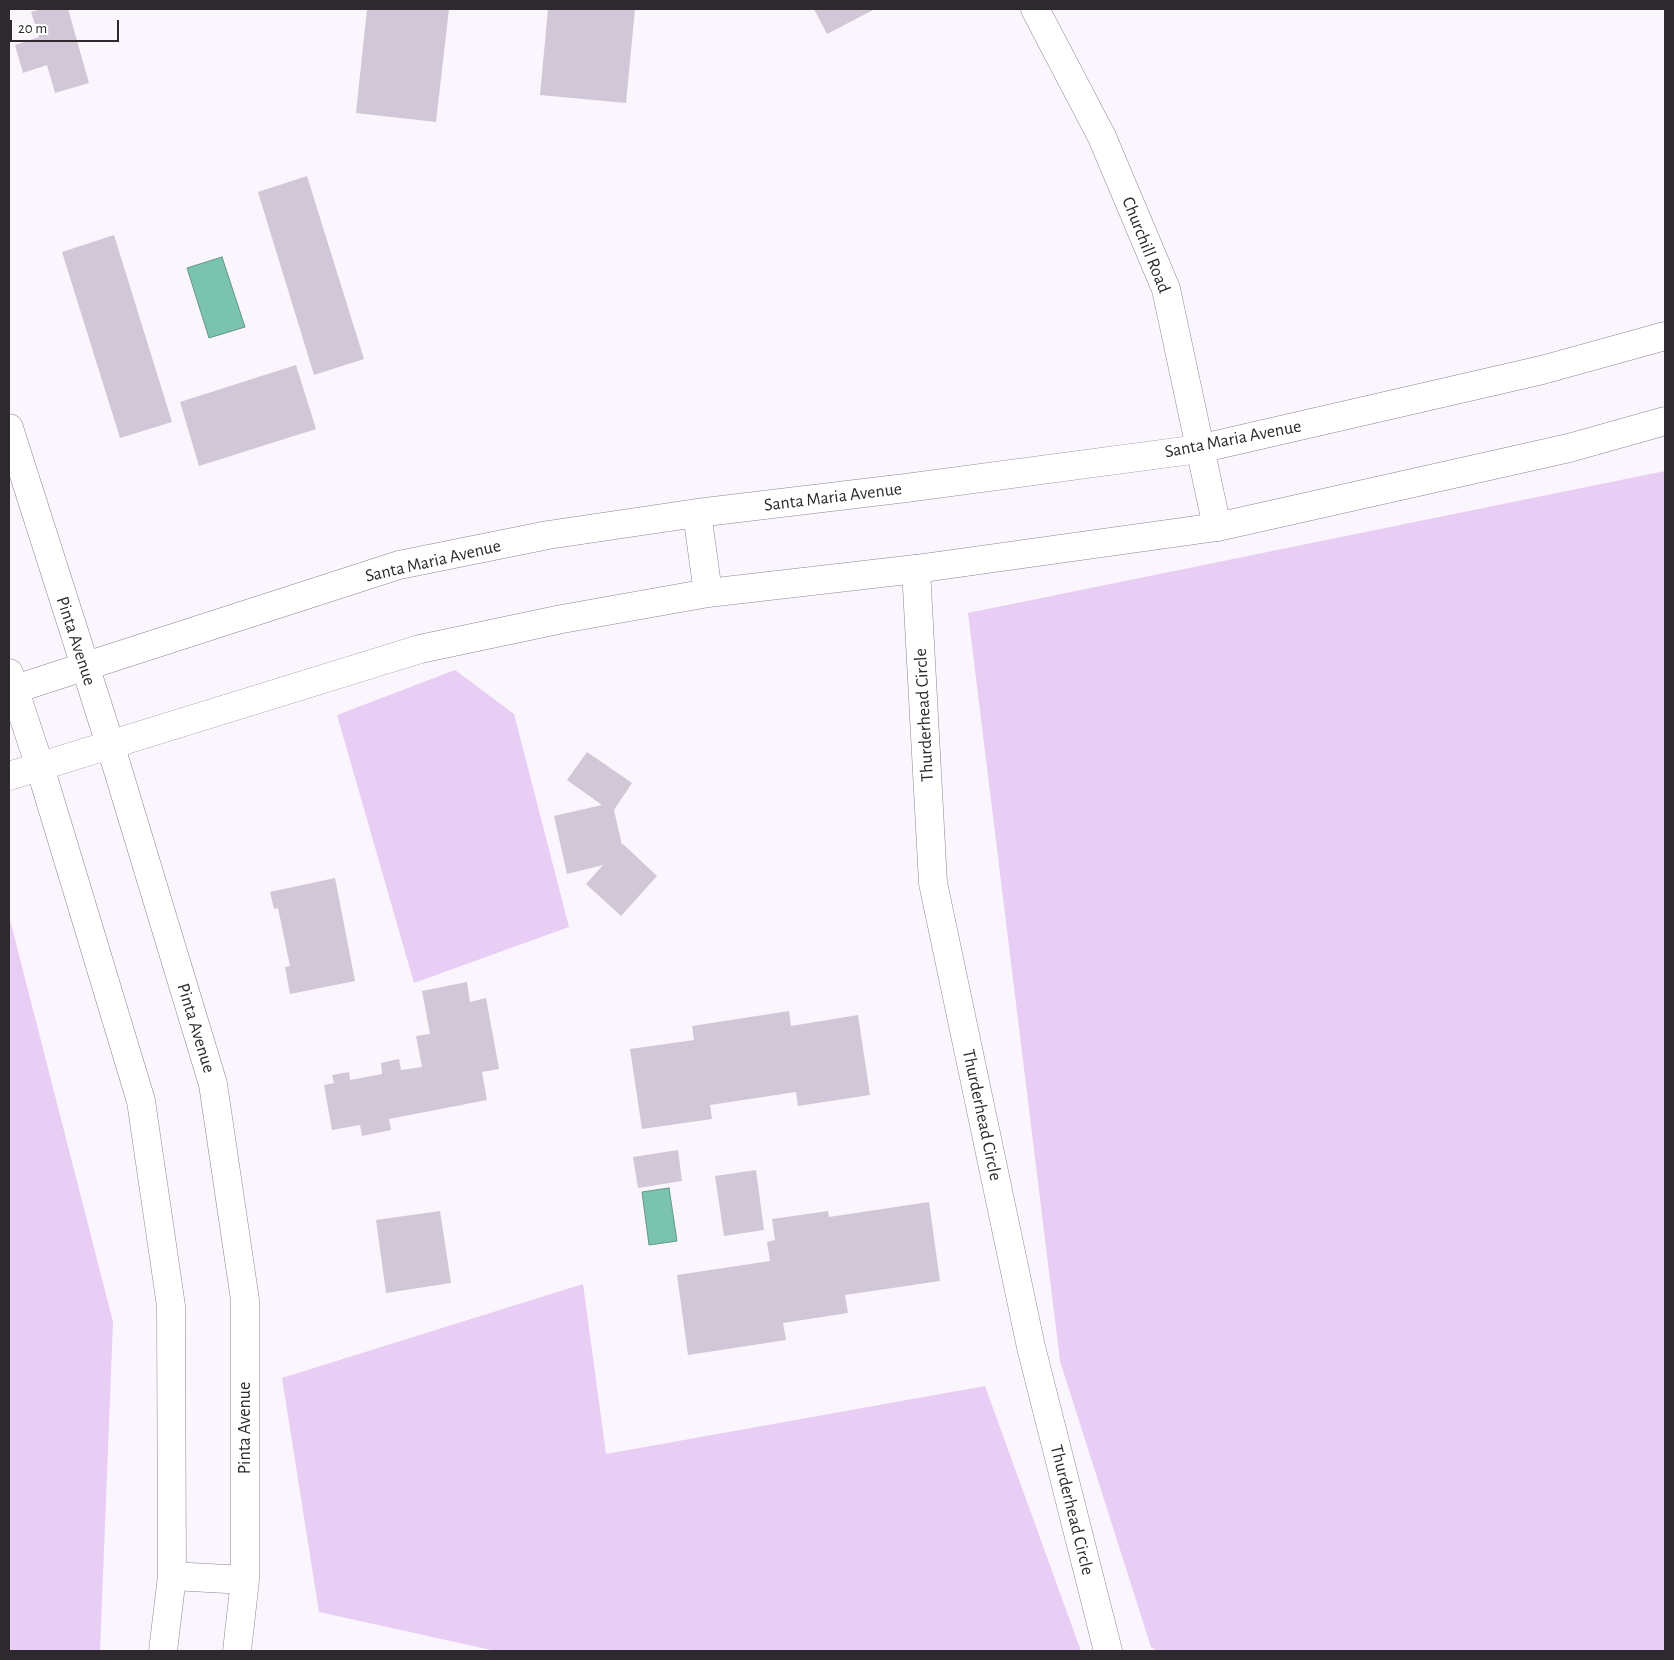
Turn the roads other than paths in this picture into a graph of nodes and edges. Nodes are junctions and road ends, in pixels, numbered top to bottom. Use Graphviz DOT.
graph roads {
  1 [pos="1035,9"];
  2 [pos="1665,336"];
  3 [pos="1665,421"];
  4 [pos="9,428"];
  5 [pos="1200,449"];
  6 [pos="697,513"];
  7 [pos="1217,527"];
  8 [pos="916,569"];
  9 [pos="708,594"];
  10 [pos="84,667"];
  11 [pos="11,684"];
  12 [pos="110,744"];
  13 [pos="40,767"];
  14 [pos="9,776"];
  15 [pos="172,1576"];
  16 [pos="245,1580"];
  17 [pos="163,1651"];
  18 [pos="237,1651"];
  19 [pos="1108,1651"];
  1 -- 5 [label="street, Churchill Road"];
  2 -- 5 [label="street, Santa Maria Avenue"];
  3 -- 7 [label="street"];
  4 -- 10 [label="street, Pinta Avenue"];
  5 -- 6 [label="street, Santa Maria Avenue"];
  5 -- 7 [label="street, Churchill Road"];
  6 -- 9 [label="street"];
  6 -- 10 [label="street, Santa Maria Avenue"];
  7 -- 8 [label="street"];
  8 -- 9 [label="street"];
  8 -- 19 [label="street, Thurderhead Circle"];
  9 -- 12 [label="street"];
  10 -- 11 [label="street, Santa Maria Avenue"];
  10 -- 12 [label="street, Pinta Avenue"];
  11 -- 13 [label="street"];
  12 -- 13 [label="street"];
  12 -- 16 [label="street, Pinta Avenue"];
  13 -- 14 [label="street"];
  13 -- 15 [label="street"];
  15 -- 16 [label="street"];
  15 -- 17 [label="street"];
  16 -- 18 [label="street, Pinta Avenue"];
}
